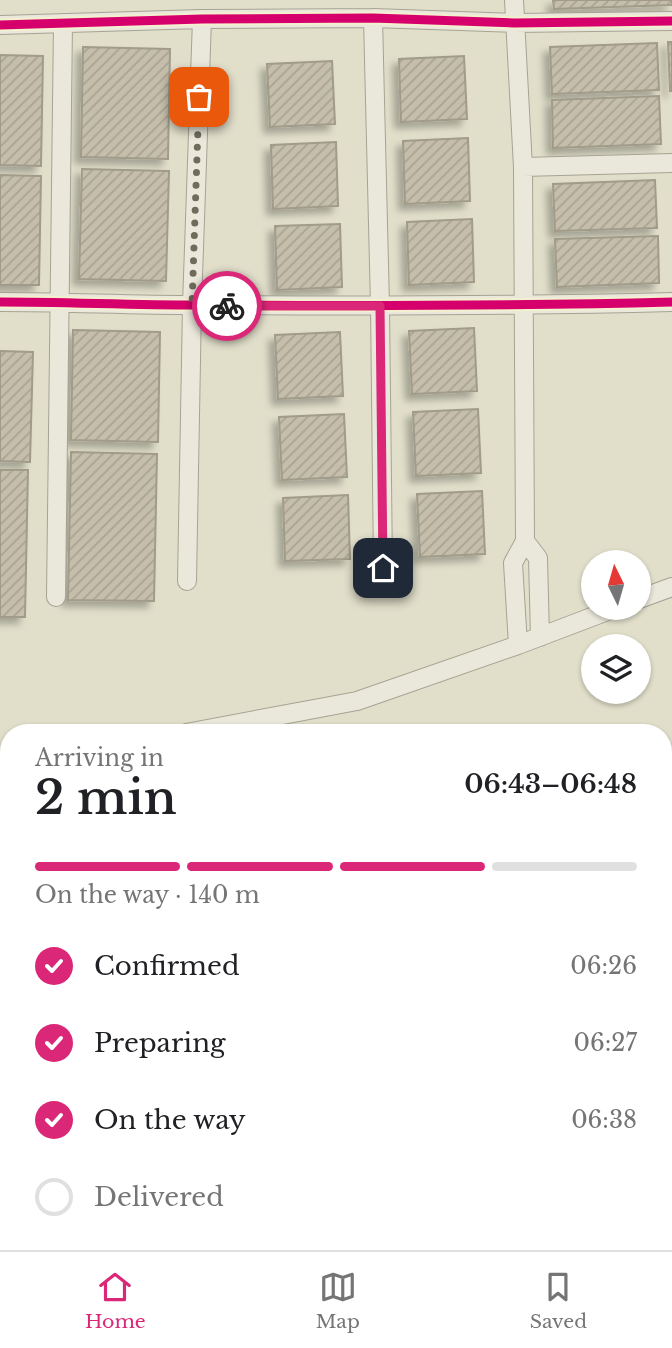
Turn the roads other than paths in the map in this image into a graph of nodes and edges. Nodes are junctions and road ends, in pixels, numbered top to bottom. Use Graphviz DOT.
graph roads {
  1 [pos="514,0"];
  2 [pos="202,19"];
  3 [pos="373,19"];
  4 [pos="672,21"];
  5 [pos="63,23"];
  6 [pos="514,23"];
  7 [pos="0,25"];
  8 [pos="672,163"];
  9 [pos="523,167"];
  10 [pos="0,302"];
  11 [pos="60,302"];
  12 [pos="672,302"];
  13 [pos="192,305"];
  14 [pos="524,305"];
  15 [pos="380,306"];
  16 [pos="525,541"];
  17 [pos="383,568"];
  18 [pos="187,581"];
  19 [pos="672,587"];
  20 [pos="651,595"];
  21 [pos="56,597"];
  22 [pos="584,620"];
  23 [pos="540,637"];
  24 [pos="518,645"];
  25 [pos="234,724"];
  1 -- 6 [label="street"];
  2 -- 3 [label="street"];
  2 -- 5 [label="street"];
  2 -- 13 [label="street"];
  3 -- 6 [label="street"];
  3 -- 15 [label="street"];
  4 -- 6 [label="street"];
  5 -- 7 [label="street"];
  5 -- 11 [label="street"];
  6 -- 9 [label="street"];
  8 -- 9 [label="street"];
  9 -- 14 [label="street"];
  10 -- 11 [label="street"];
  11 -- 13 [label="street"];
  11 -- 21 [label="street"];
  12 -- 14 [label="street"];
  13 -- 15 [label="street"];
  13 -- 18 [label="street"];
  14 -- 15 [label="street"];
  14 -- 16 [label="street"];
  15 -- 17 [label="street"];
  16 -- 23 [label="street"];
  16 -- 24 [label="street"];
  19 -- 20 [label="street"];
  22 -- 23 [label="street"];
  23 -- 24 [label="street"];
  24 -- 25 [label="street"];
}
